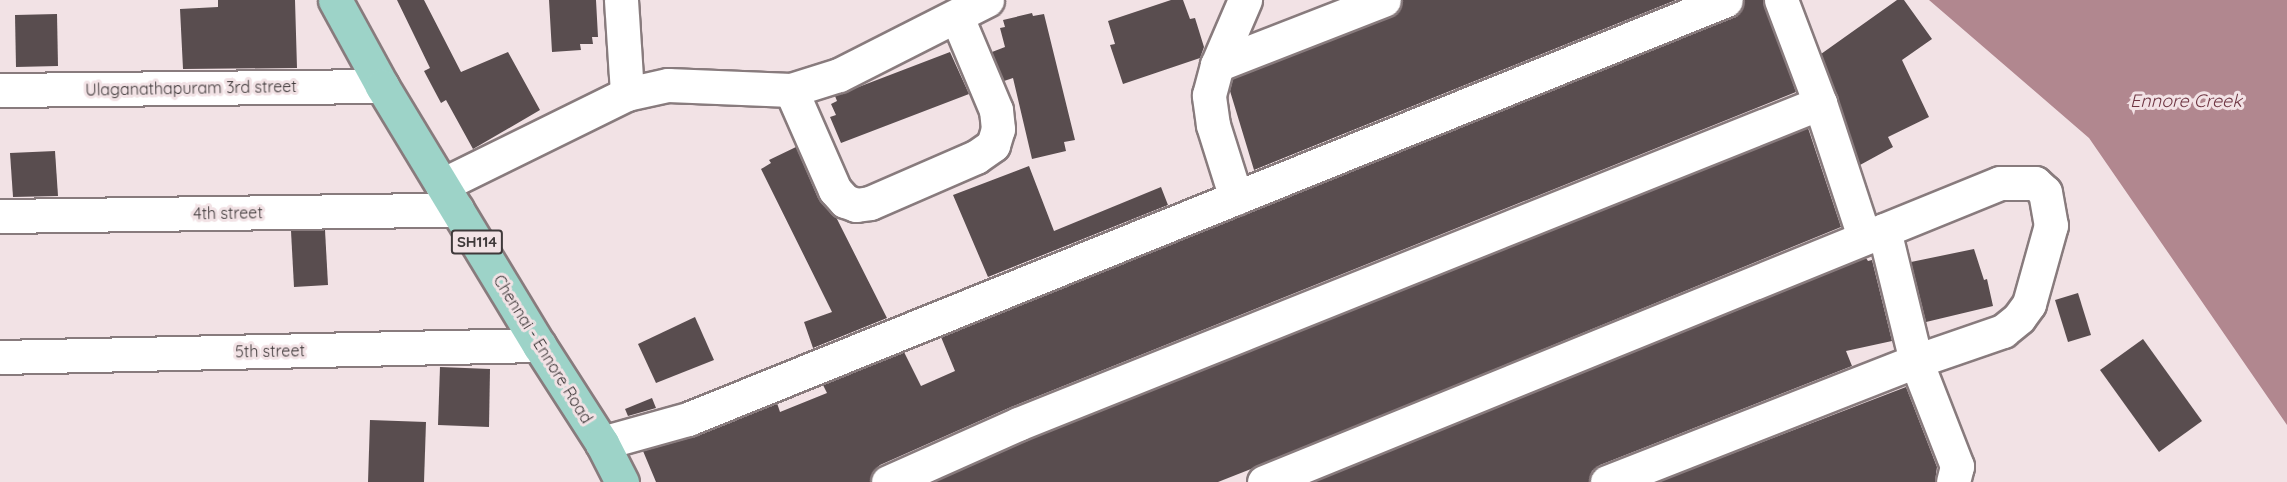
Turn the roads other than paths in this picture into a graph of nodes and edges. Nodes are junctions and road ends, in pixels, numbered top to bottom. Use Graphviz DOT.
graph roads {
  1 [pos="335,0"];
  2 [pos="621,0"];
  3 [pos="987,0"];
  4 [pos="1245,0"];
  5 [pos="1384,0"];
  6 [pos="1726,0"];
  7 [pos="1780,0"];
  8 [pos="957,18"];
  9 [pos="1217,65"];
  10 [pos="382,86"];
  11 [pos="0,90"];
  12 [pos="791,90"];
  13 [pos="627,94"];
  14 [pos="1820,103"];
  15 [pos="450,197"];
  16 [pos="1236,198"];
  17 [pos="0,216"];
  18 [pos="1874,234"];
  19 [pos="539,345"];
  20 [pos="0,357"];
  21 [pos="1916,361"];
  22 [pos="602,443"];
  23 [pos="621,482"];
  24 [pos="888,482"];
  25 [pos="1264,482"];
  26 [pos="1607,482"];
  27 [pos="1953,482"];
  1 -- 10 [label="main road, Chennai - Ennore Road / SH114"];
  2 -- 13 [label="street"];
  3 -- 8 [label="street"];
  4 -- 9 [label="street"];
  5 -- 9 [label="street"];
  6 -- 16 [label="street"];
  7 -- 14 [label="street"];
  8 -- 12 [label="street"];
  8 -- 12 [label="street"];
  9 -- 16 [label="street"];
  10 -- 11 [label="street, Ulaganathapuram 3rd street"];
  10 -- 15 [label="main road, Chennai - Ennore Road / SH114"];
  12 -- 13 [label="street"];
  13 -- 15 [label="street"];
  14 -- 18 [label="street"];
  14 -- 24 [label="street"];
  15 -- 17 [label="street, 4th street"];
  15 -- 19 [label="main road, Chennai - Ennore Road / SH114"];
  16 -- 22 [label="street"];
  18 -- 21 [label="street"];
  18 -- 21 [label="street"];
  18 -- 25 [label="street"];
  19 -- 20 [label="street, 5th street"];
  19 -- 22 [label="main road, Chennai - Ennore Road / SH114"];
  21 -- 26 [label="street"];
  21 -- 27 [label="street"];
  22 -- 23 [label="main road, Chennai - Ennore Road / SH114"];
}
